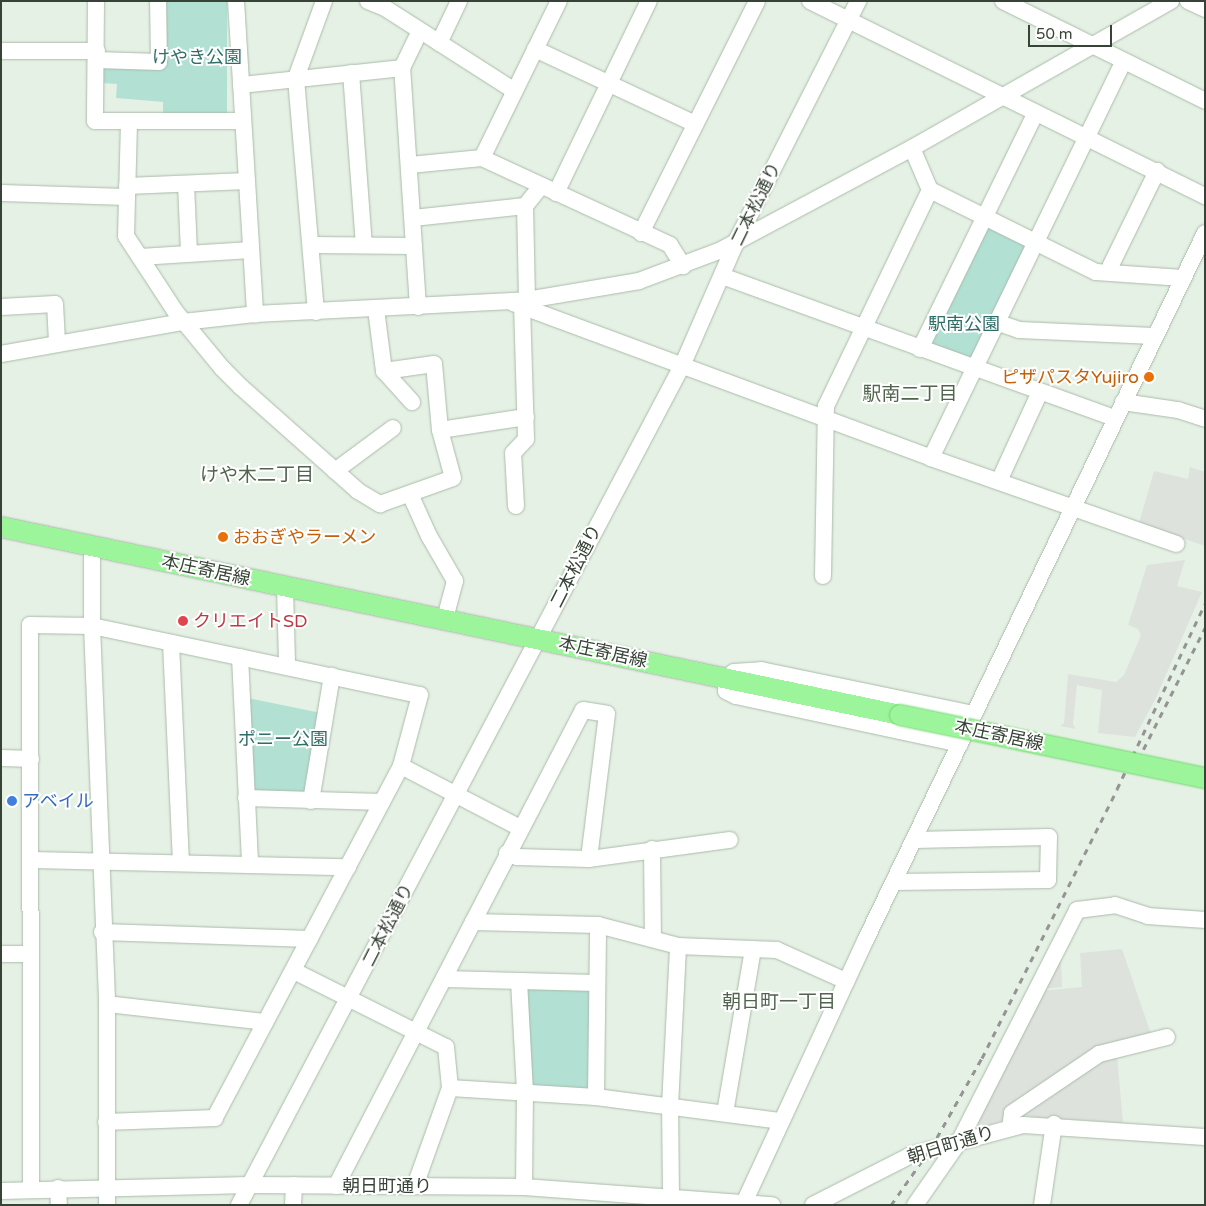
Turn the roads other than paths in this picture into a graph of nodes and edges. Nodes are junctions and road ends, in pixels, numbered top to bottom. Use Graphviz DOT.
graph roads {
  1 [pos="96,1"];
  2 [pos="158,1"];
  3 [pos="236,1"];
  4 [pos="324,1"];
  5 [pos="368,1"];
  6 [pos="459,1"];
  7 [pos="558,1"];
  8 [pos="649,1"];
  9 [pos="757,1"];
  10 [pos="810,1"];
  11 [pos="858,1"];
  12 [pos="1003,1"];
  13 [pos="1171,1"];
  14 [pos="1188,1"];
  15 [pos="385,5"];
  16 [pos="1205,9"];
  17 [pos="848,21"];
  18 [pos="420,31"];
  19 [pos="439,43"];
  20 [pos="1095,45"];
  21 [pos="535,49"];
  22 [pos="1,51"];
  23 [pos="97,56"];
  24 [pos="1124,61"];
  25 [pos="402,68"];
  26 [pos="351,73"];
  27 [pos="296,78"];
  28 [pos="609,84"];
  29 [pos="241,85"];
  30 [pos="515,91"];
  31 [pos="1002,99"];
  32 [pos="1205,101"];
  33 [pos="1036,114"];
  34 [pos="243,121"];
  35 [pos="129,122"];
  36 [pos="695,124"];
  37 [pos="1087,137"];
  38 [pos="912,148"];
  39 [pos="482,158"];
  40 [pos="410,165"];
  41 [pos="1157,171"];
  42 [pos="247,181"];
  43 [pos="186,184"];
  44 [pos="541,186"];
  45 [pos="930,190"];
  46 [pos="126,191"];
  47 [pos="1,193"];
  48 [pos="556,193"];
  49 [pos="1205,196"];
  50 [pos="525,206"];
  51 [pos="985,217"];
  52 [pos="413,218"];
  53 [pos="641,233"];
  54 [pos="738,238"];
  55 [pos="1035,241"];
  56 [pos="1203,241"];
  57 [pos="311,245"];
  58 [pos="364,245"];
  59 [pos="414,246"];
  60 [pos="251,250"];
  61 [pos="189,253"];
  62 [pos="140,257"];
  63 [pos="682,266"];
  64 [pos="1112,273"];
  65 [pos="722,276"];
  66 [pos="1183,278"];
  67 [pos="519,303"];
  68 [pos="1,306"];
  69 [pos="418,307"];
  70 [pos="376,308"];
  71 [pos="316,312"];
  72 [pos="255,314"];
  73 [pos="183,322"];
  74 [pos="996,322"];
  75 [pos="864,328"];
  76 [pos="1154,336"];
  77 [pos="57,342"];
  78 [pos="920,349"];
  79 [pos="1,354"];
  80 [pos="682,366"];
  81 [pos="974,367"];
  82 [pos="384,371"];
  83 [pos="1040,392"];
  84 [pos="412,402"];
  85 [pos="1123,402"];
  86 [pos="526,417"];
  87 [pos="825,417"];
  88 [pos="1116,418"];
  89 [pos="1205,419"];
  90 [pos="393,428"];
  91 [pos="440,430"];
  92 [pos="931,458"];
  93 [pos="335,471"];
  94 [pos="999,481"];
  95 [pos="410,494"];
  96 [pos="516,506"];
  97 [pos="1071,508"];
  98 [pos="1,527"];
  99 [pos="1176,544"];
  100 [pos="92,547"];
  101 [pos="823,576"];
  102 [pos="285,587"];
  103 [pos="445,619"];
  104 [pos="92,626"];
  105 [pos="539,639"];
  106 [pos="171,643"];
  107 [pos="240,657"];
  108 [pos="287,666"];
  109 [pos="332,676"];
  110 [pos="726,678"];
  111 [pos="974,714"];
  112 [pos="960,744"];
  113 [pos="1,758"];
  114 [pos="31,759"];
  115 [pos="402,766"];
  116 [pos="1205,778"];
  117 [pos="455,796"];
  118 [pos="246,798"];
  119 [pos="311,801"];
  120 [pos="382,802"];
  121 [pos="520,828"];
  122 [pos="730,840"];
  123 [pos="914,840"];
  124 [pos="652,849"];
  125 [pos="507,854"];
  126 [pos="30,860"];
  127 [pos="100,860"];
  128 [pos="589,860"];
  129 [pos="181,863"];
  130 [pos="250,865"];
  131 [pos="348,867"];
  132 [pos="894,882"];
  133 [pos="1205,920"];
  134 [pos="473,922"];
  135 [pos="598,925"];
  136 [pos="102,932"];
  137 [pos="310,939"];
  138 [pos="653,939"];
  139 [pos="678,946"];
  140 [pos="753,948"];
  141 [pos="1,954"];
  142 [pos="29,954"];
  143 [pos="294,971"];
  144 [pos="444,979"];
  145 [pos="519,981"];
  146 [pos="846,981"];
  147 [pos="597,983"];
  148 [pos="350,999"];
  149 [pos="107,1004"];
  150 [pos="265,1022"];
  151 [pos="417,1032"];
  152 [pos="1167,1037"];
  153 [pos="450,1088"];
  154 [pos="525,1092"];
  155 [pos="596,1098"];
  156 [pos="670,1106"];
  157 [pos="725,1113"];
  158 [pos="781,1120"];
  159 [pos="106,1122"];
  160 [pos="1054,1124"];
  161 [pos="1010,1128"];
  162 [pos="1205,1137"];
  163 [pos="959,1142"];
  164 [pos="250,1185"];
  165 [pos="294,1186"];
  166 [pos="336,1186"];
  167 [pos="415,1186"];
  168 [pos="524,1187"];
  169 [pos="58,1188"];
  170 [pos="105,1188"];
  171 [pos="31,1189"];
  172 [pos="1,1191"];
  173 [pos="671,1195"];
  174 [pos="744,1204"];
  175 [pos="59,1205"];
  176 [pos="107,1205"];
  177 [pos="239,1205"];
  178 [pos="294,1205"];
  179 [pos="772,1205"];
  180 [pos="813,1205"];
  181 [pos="915,1205"];
  182 [pos="1042,1205"];
  1 -- 23 [label="street"];
  2 -- 23 [label="street"];
  3 -- 29 [label="street"];
  4 -- 27 [label="street"];
  5 -- 15 [label="street"];
  6 -- 19 [label="street"];
  7 -- 21 [label="street"];
  8 -- 28 [label="street"];
  9 -- 36 [label="street"];
  10 -- 17 [label="street"];
  11 -- 17 [label="street, 二本松通り"];
  12 -- 20 [label="street"];
  13 -- 20 [label="street"];
  14 -- 16 [label="street"];
  15 -- 18 [label="street"];
  17 -- 31 [label="street"];
  17 -- 54 [label="street, 二本松通り"];
  18 -- 19 [label="street"];
  18 -- 25 [label="street"];
  19 -- 30 [label="street"];
  20 -- 24 [label="street"];
  20 -- 31 [label="street"];
  21 -- 28 [label="street"];
  21 -- 30 [label="street"];
  22 -- 23 [label="street"];
  23 -- 35 [label="street"];
  24 -- 32 [label="street"];
  24 -- 37 [label="street"];
  25 -- 26 [label="street"];
  25 -- 40 [label="street"];
  26 -- 27 [label="street"];
  26 -- 58 [label="street"];
  27 -- 29 [label="street"];
  27 -- 57 [label="street"];
  28 -- 36 [label="street"];
  28 -- 48 [label="street"];
  29 -- 34 [label="street"];
  30 -- 39 [label="street"];
  31 -- 33 [label="street"];
  31 -- 38 [label="street"];
  33 -- 37 [label="street"];
  33 -- 51 [label="street"];
  34 -- 35 [label="street"];
  34 -- 42 [label="street"];
  35 -- 46 [label="street"];
  36 -- 53 [label="street"];
  37 -- 41 [label="street"];
  37 -- 55 [label="street"];
  38 -- 45 [label="street"];
  38 -- 54 [label="street"];
  39 -- 40 [label="street"];
  39 -- 44 [label="street"];
  40 -- 52 [label="street"];
  41 -- 49 [label="street"];
  41 -- 64 [label="street"];
  42 -- 43 [label="street"];
  42 -- 60 [label="street"];
  43 -- 46 [label="street"];
  43 -- 61 [label="street"];
  44 -- 48 [label="street"];
  44 -- 50 [label="street"];
  45 -- 51 [label="street"];
  45 -- 75 [label="street"];
  46 -- 47 [label="street"];
  46 -- 62 [label="street"];
  48 -- 53 [label="street"];
  50 -- 52 [label="street"];
  50 -- 67 [label="street"];
  51 -- 55 [label="street"];
  51 -- 78 [label="street"];
  52 -- 59 [label="street"];
  53 -- 63 [label="street"];
  54 -- 63 [label="street"];
  54 -- 65 [label="street, 二本松通り"];
  55 -- 64 [label="street"];
  55 -- 74 [label="street"];
  56 -- 66 [label="street"];
  57 -- 58 [label="street"];
  57 -- 71 [label="street"];
  58 -- 59 [label="street"];
  59 -- 69 [label="street"];
  60 -- 61 [label="street"];
  60 -- 72 [label="street"];
  61 -- 62 [label="street"];
  62 -- 73 [label="street"];
  63 -- 67 [label="street"];
  64 -- 66 [label="street"];
  65 -- 75 [label="street"];
  65 -- 80 [label="street, 二本松通り"];
  66 -- 76 [label="street"];
  67 -- 69 [label="street"];
  67 -- 80 [label="street"];
  67 -- 86 [label="street"];
  68 -- 77 [label="street"];
  69 -- 70 [label="street"];
  70 -- 71 [label="street"];
  70 -- 82 [label="street"];
  71 -- 72 [label="street"];
  72 -- 73 [label="street"];
  73 -- 77 [label="street"];
  73 -- 93 [label="street"];
  74 -- 76 [label="street"];
  74 -- 81 [label="street"];
  75 -- 78 [label="street"];
  75 -- 87 [label="street"];
  76 -- 85 [label="street"];
  77 -- 79 [label="street"];
  78 -- 81 [label="street"];
  80 -- 87 [label="street"];
  80 -- 105 [label="street, 二本松通り"];
  81 -- 83 [label="street"];
  81 -- 92 [label="street"];
  82 -- 84 [label="street"];
  82 -- 91 [label="street"];
  83 -- 88 [label="street"];
  83 -- 94 [label="street"];
  85 -- 88 [label="street"];
  85 -- 89 [label="street"];
  86 -- 91 [label="street"];
  86 -- 96 [label="street"];
  87 -- 92 [label="street"];
  87 -- 101 [label="street"];
  88 -- 97 [label="street"];
  90 -- 93 [label="street"];
  91 -- 95 [label="street"];
  92 -- 94 [label="street"];
  93 -- 95 [label="street"];
  94 -- 97 [label="street"];
  95 -- 103 [label="street"];
  97 -- 99 [label="street"];
  97 -- 111 [label="street"];
  98 -- 100 [label="main road, 本庄寄居線"];
  100 -- 102 [label="main road, 本庄寄居線"];
  100 -- 104 [label="street"];
  102 -- 103 [label="main road, 本庄寄居線"];
  102 -- 108 [label="street"];
  103 -- 105 [label="main road, 本庄寄居線"];
  104 -- 106 [label="street"];
  104 -- 114 [label="street"];
  104 -- 127 [label="street"];
  105 -- 110 [label="main road, 本庄寄居線"];
  105 -- 117 [label="street, 二本松通り"];
  106 -- 107 [label="street"];
  106 -- 129 [label="street"];
  107 -- 108 [label="street"];
  107 -- 118 [label="street"];
  108 -- 109 [label="street"];
  109 -- 115 [label="street"];
  109 -- 119 [label="street"];
  110 -- 111 [label="street"];
  110 -- 112 [label="street"];
  110 -- 116 [label="main road, 本庄寄居線, bridge"];
  111 -- 112 [label="street"];
  112 -- 123 [label="street"];
  113 -- 114 [label="street"];
  114 -- 126 [label="street"];
  115 -- 117 [label="street"];
  115 -- 120 [label="street"];
  117 -- 121 [label="street"];
  117 -- 148 [label="street, 二本松通り"];
  118 -- 119 [label="street"];
  118 -- 130 [label="street"];
  119 -- 120 [label="street"];
  120 -- 131 [label="street"];
  121 -- 125 [label="street"];
  121 -- 128 [label="street"];
  122 -- 124 [label="street"];
  123 -- 132 [label="street"];
  123 -- 132 [label="street"];
  124 -- 128 [label="street"];
  124 -- 138 [label="street"];
  125 -- 128 [label="street"];
  125 -- 134 [label="street"];
  126 -- 127 [label="street"];
  126 -- 142 [label="street"];
  127 -- 129 [label="street"];
  127 -- 136 [label="street"];
  129 -- 130 [label="street"];
  130 -- 131 [label="street"];
  131 -- 137 [label="street"];
  132 -- 146 [label="street"];
  133 -- 163 [label="street"];
  134 -- 135 [label="street"];
  134 -- 144 [label="street"];
  135 -- 138 [label="street"];
  135 -- 147 [label="street"];
  136 -- 137 [label="street"];
  136 -- 149 [label="street"];
  137 -- 143 [label="street"];
  138 -- 139 [label="street"];
  139 -- 140 [label="street"];
  139 -- 156 [label="street"];
  140 -- 146 [label="street"];
  140 -- 157 [label="street"];
  141 -- 142 [label="street"];
  142 -- 171 [label="street"];
  143 -- 148 [label="street"];
  143 -- 150 [label="street"];
  144 -- 145 [label="street"];
  144 -- 151 [label="street"];
  145 -- 147 [label="street"];
  145 -- 154 [label="street"];
  146 -- 158 [label="street"];
  147 -- 155 [label="street"];
  148 -- 151 [label="street"];
  148 -- 164 [label="street, 二本松通り"];
  149 -- 150 [label="street"];
  149 -- 159 [label="street"];
  150 -- 159 [label="street"];
  151 -- 153 [label="street"];
  151 -- 166 [label="street"];
  152 -- 161 [label="street"];
  153 -- 154 [label="street"];
  153 -- 167 [label="street"];
  154 -- 155 [label="street"];
  154 -- 168 [label="street"];
  155 -- 156 [label="street"];
  156 -- 157 [label="street"];
  156 -- 173 [label="street"];
  157 -- 158 [label="street"];
  158 -- 174 [label="street"];
  159 -- 170 [label="street"];
  160 -- 161 [label="street, 朝日町通り"];
  160 -- 162 [label="street, 朝日町通り"];
  160 -- 182 [label="street"];
  161 -- 163 [label="street, 朝日町通り"];
  163 -- 180 [label="street, 朝日町通り"];
  163 -- 181 [label="street"];
  164 -- 165 [label="street, 朝日町通り"];
  164 -- 170 [label="street, 朝日町通り"];
  164 -- 177 [label="street, 二本松通り"];
  165 -- 166 [label="street, 朝日町通り"];
  165 -- 178 [label="street"];
  166 -- 167 [label="street, 朝日町通り"];
  167 -- 168 [label="street, 朝日町通り"];
  168 -- 173 [label="street, 朝日町通り"];
  169 -- 170 [label="street, 朝日町通り"];
  169 -- 171 [label="street, 朝日町通り"];
  169 -- 175 [label="street"];
  170 -- 176 [label="street"];
  171 -- 172 [label="street, 朝日町通り"];
  173 -- 174 [label="street, 朝日町通り"];
  174 -- 179 [label="street, 朝日町通り"];
}
